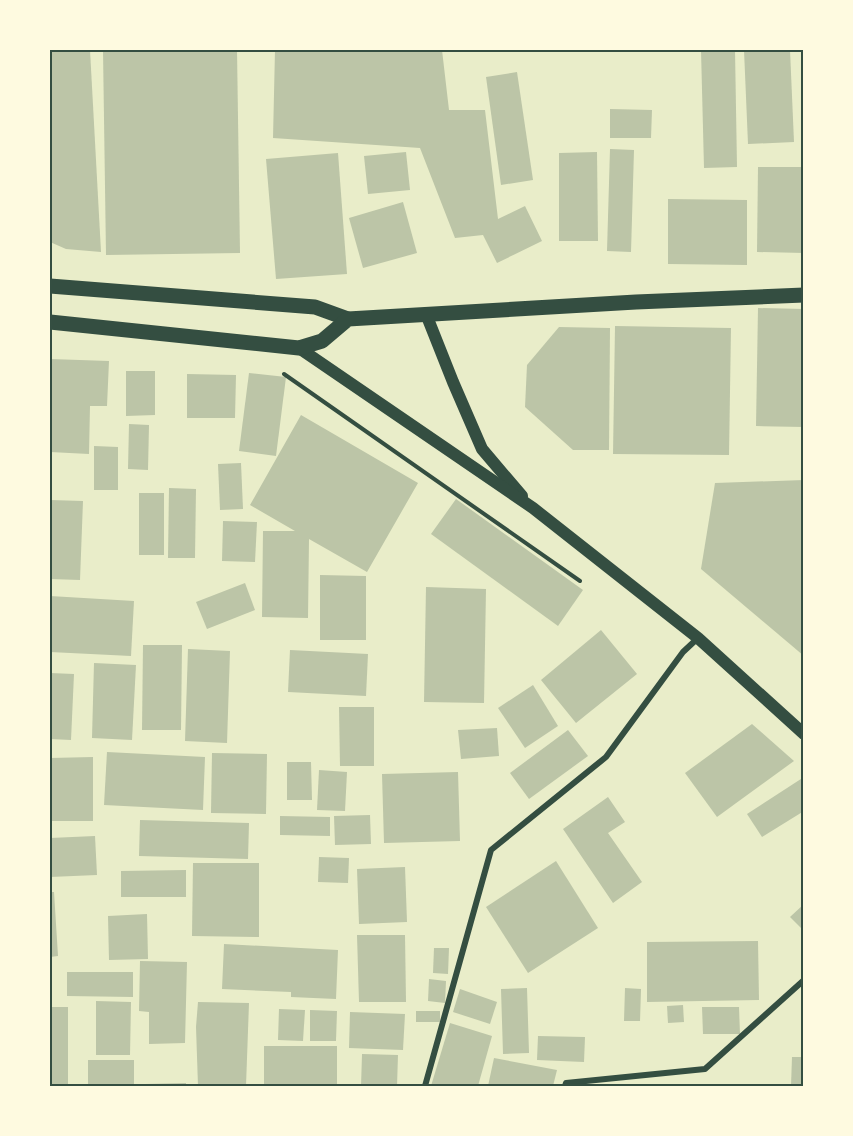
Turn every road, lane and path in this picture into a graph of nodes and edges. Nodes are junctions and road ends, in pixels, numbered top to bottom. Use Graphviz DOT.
graph roads {
  1 [pos="50,286"];
  2 [pos="804,296"];
  3 [pos="426,314"];
  4 [pos="348,319"];
  5 [pos="50,322"];
  6 [pos="299,348"];
  7 [pos="275,368"];
  8 [pos="533,508"];
  9 [pos="585,585"];
  10 [pos="698,638"];
  11 [pos="804,734"];
  12 [pos="804,980"];
  13 [pos="425,1086"];
  14 [pos="565,1086"];
  1 -- 4 [label="main road"];
  2 -- 3 [label="main road"];
  3 -- 4 [label="main road"];
  3 -- 8 [label="main road"];
  4 -- 6 [label="main road"];
  5 -- 6 [label="main road"];
  6 -- 8 [label="main road"];
  7 -- 9 [label="path"];
  8 -- 10 [label="main road"];
  10 -- 11 [label="main road"];
  10 -- 13 [label="street"];
  12 -- 14 [label="street"];
}
